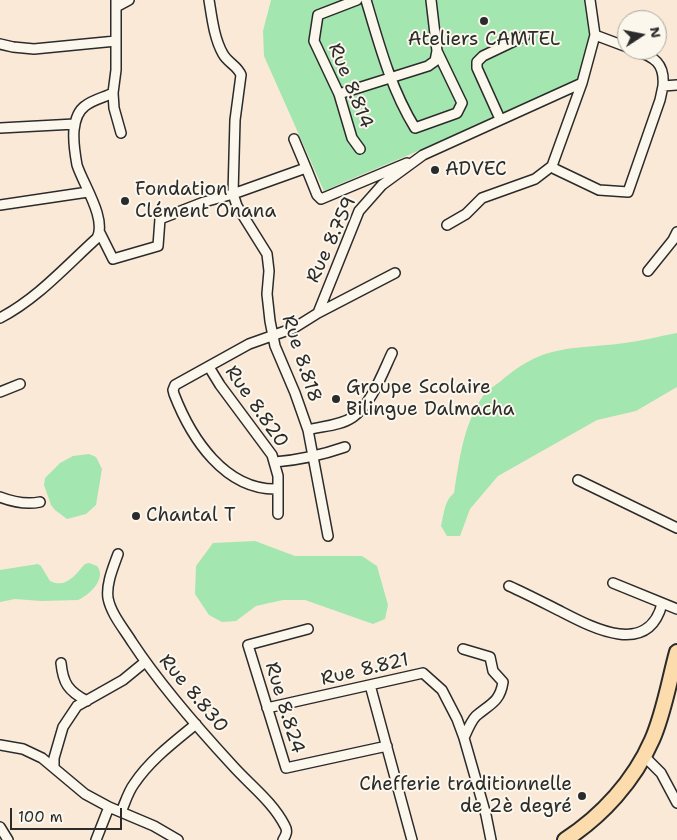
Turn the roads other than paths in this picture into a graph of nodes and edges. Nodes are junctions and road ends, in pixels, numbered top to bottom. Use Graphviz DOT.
graph roads {
  1 [pos="129,0"];
  2 [pos="209,0"];
  3 [pos="357,0"];
  4 [pos="366,0"];
  5 [pos="431,0"];
  6 [pos="590,0"];
  7 [pos="116,4"];
  8 [pos="595,35"];
  9 [pos="525,36"];
  10 [pos="116,41"];
  11 [pos="617,43"];
  12 [pos="0,44"];
  13 [pos="436,51"];
  14 [pos="654,60"];
  15 [pos="391,77"];
  16 [pos="582,83"];
  17 [pos="677,85"];
  18 [pos="664,86"];
  19 [pos="113,93"];
  20 [pos="339,94"];
  21 [pos="500,119"];
  22 [pos="75,124"];
  23 [pos="0,128"];
  24 [pos="121,132"];
  25 [pos="294,139"];
  26 [pos="360,149"];
  27 [pos="424,155"];
  28 [pos="552,166"];
  29 [pos="307,170"];
  30 [pos="88,192"];
  31 [pos="233,194"];
  32 [pos="0,205"];
  33 [pos="447,225"];
  34 [pos="677,232"];
  35 [pos="100,233"];
  36 [pos="648,271"];
  37 [pos="395,273"];
  38 [pos="318,313"];
  39 [pos="0,318"];
  40 [pos="274,335"];
  41 [pos="392,353"];
  42 [pos="209,367"];
  43 [pos="20,384"];
  44 [pos="0,392"];
  45 [pos="308,430"];
  46 [pos="345,447"];
  47 [pos="313,457"];
  48 [pos="275,462"];
  49 [pos="578,480"];
  50 [pos="278,490"];
  51 [pos="0,497"];
  52 [pos="40,502"];
  53 [pos="278,514"];
  54 [pos="677,528"];
  55 [pos="328,536"];
  56 [pos="118,554"];
  57 [pos="613,583"];
  58 [pos="510,586"];
  59 [pos="662,604"];
  60 [pos="677,609"];
  61 [pos="308,629"];
  62 [pos="463,649"];
  63 [pos="677,652"];
  64 [pos="145,662"];
  65 [pos="61,663"];
  66 [pos="370,685"];
  67 [pos="86,701"];
  68 [pos="267,708"];
  69 [pos="196,724"];
  70 [pos="464,738"];
  71 [pos="0,745"];
  72 [pos="387,746"];
  73 [pos="644,756"];
  74 [pos="54,768"];
  75 [pos="677,803"];
  76 [pos="108,808"];
  77 [pos="120,812"];
  78 [pos="0,827"];
  79 [pos="8,840"];
  80 [pos="96,840"];
  81 [pos="178,840"];
  82 [pos="283,840"];
  83 [pos="412,840"];
  84 [pos="491,840"];
  85 [pos="564,840"];
  1 -- 7 [label="street"];
  2 -- 31 [label="street, Rue 8.818"];
  3 -- 20 [label="street, Rue 8.814"];
  4 -- 15 [label="street"];
  5 -- 13 [label="street"];
  6 -- 8 [label="street"];
  7 -- 10 [label="street"];
  8 -- 11 [label="street"];
  8 -- 16 [label="street"];
  9 -- 21 [label="street"];
  10 -- 12 [label="street"];
  10 -- 19 [label="street"];
  13 -- 15 [label="street"];
  13 -- 15 [label="street"];
  14 -- 18 [label="street"];
  15 -- 20 [label="street"];
  16 -- 21 [label="street, Rue 8.759"];
  16 -- 28 [label="street"];
  17 -- 18 [label="street"];
  18 -- 28 [label="street"];
  19 -- 22 [label="street"];
  19 -- 24 [label="street"];
  20 -- 26 [label="street, Rue 8.814"];
  21 -- 27 [label="street, Rue 8.759"];
  22 -- 23 [label="street"];
  22 -- 30 [label="street"];
  25 -- 29 [label="street"];
  27 -- 29 [label="street"];
  27 -- 38 [label="street, Rue 8.759"];
  28 -- 33 [label="street"];
  29 -- 31 [label="street"];
  30 -- 32 [label="street"];
  30 -- 35 [label="street"];
  31 -- 35 [label="street"];
  31 -- 40 [label="street, Rue 8.818"];
  34 -- 36 [label="street"];
  35 -- 39 [label="street"];
  37 -- 38 [label="street"];
  38 -- 40 [label="street, Rue 8.759"];
  40 -- 42 [label="street, Rue 8.759"];
  40 -- 45 [label="street, Rue 8.818"];
  41 -- 45 [label="street"];
  42 -- 48 [label="street, Rue 8.820"];
  42 -- 50 [label="street, Rue 8.759"];
  43 -- 44 [label="street"];
  45 -- 47 [label="street, Rue 8.818"];
  46 -- 47 [label="street"];
  47 -- 48 [label="street"];
  47 -- 55 [label="street, Rue 8.818"];
  48 -- 50 [label="street, Rue 8.820"];
  49 -- 54 [label="street"];
  50 -- 53 [label="street, Rue 8.820"];
  51 -- 52 [label="street"];
  56 -- 64 [label="street, Rue 8.830"];
  57 -- 59 [label="street"];
  58 -- 59 [label="street"];
  59 -- 60 [label="street"];
  61 -- 68 [label="street, Rue 8.824"];
  62 -- 70 [label="street"];
  63 -- 73 [label="main road"];
  64 -- 67 [label="street"];
  64 -- 69 [label="street, Rue 8.830"];
  65 -- 67 [label="street"];
  66 -- 68 [label="street, Rue 8.821"];
  66 -- 70 [label="street, Rue 8.821"];
  66 -- 72 [label="street"];
  67 -- 74 [label="street"];
  68 -- 72 [label="street, Rue 8.824"];
  69 -- 77 [label="street"];
  69 -- 82 [label="street, Rue 8.830"];
  70 -- 84 [label="street"];
  71 -- 74 [label="street"];
  72 -- 83 [label="street"];
  73 -- 75 [label="street"];
  73 -- 85 [label="main road"];
  74 -- 76 [label="street"];
  76 -- 77 [label="street"];
  76 -- 80 [label="street"];
  77 -- 81 [label="street"];
  78 -- 79 [label="street"];
}
